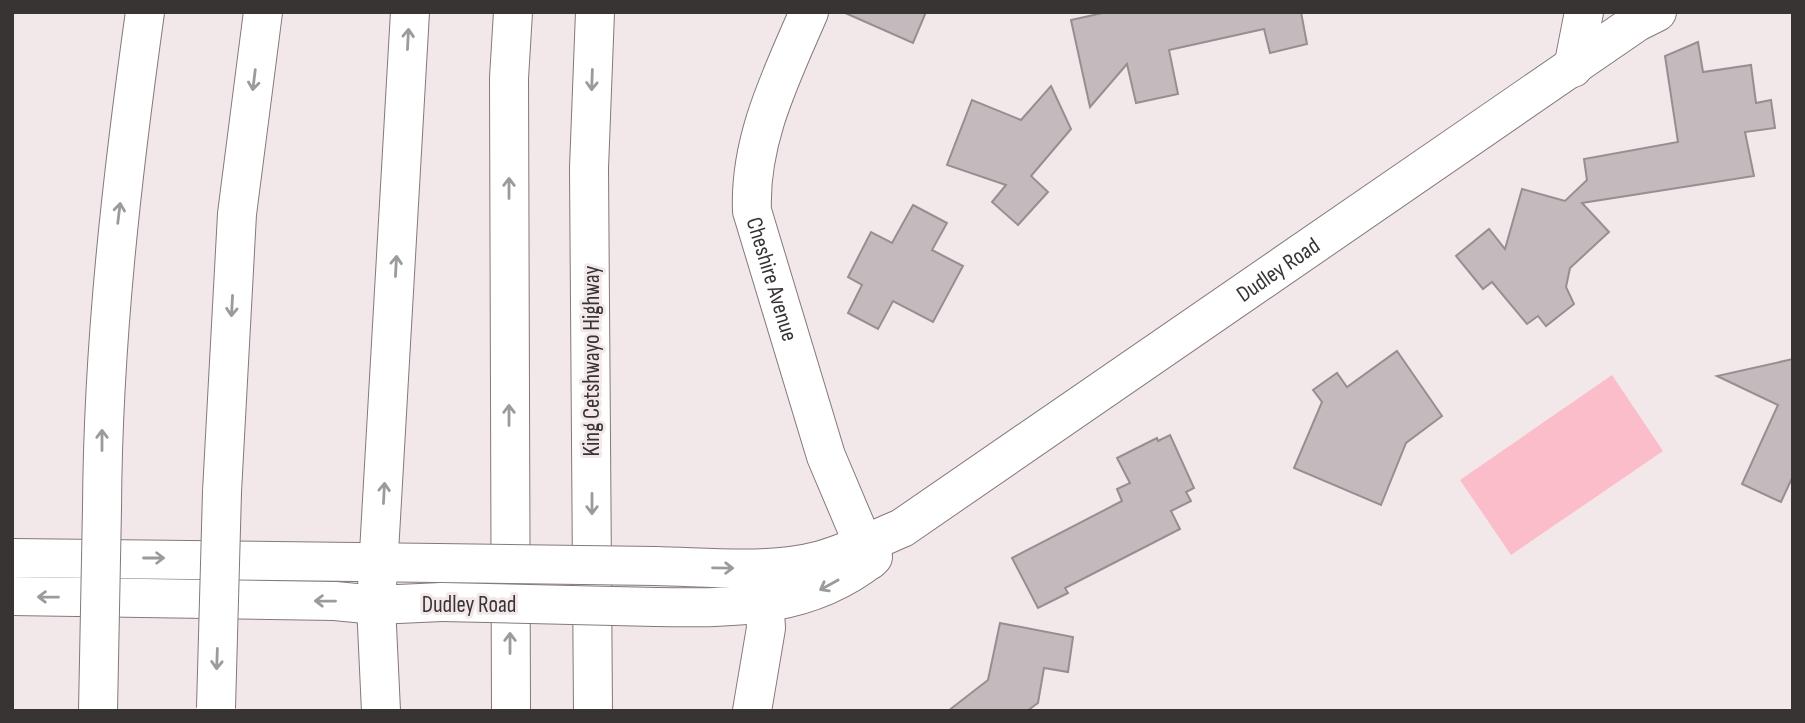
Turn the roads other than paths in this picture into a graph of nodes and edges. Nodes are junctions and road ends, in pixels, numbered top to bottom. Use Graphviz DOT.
graph roads {
  1 [pos="145,12"];
  2 [pos="263,12"];
  3 [pos="410,12"];
  4 [pos="513,12"];
  5 [pos="595,12"];
  6 [pos="808,12"];
  7 [pos="1584,12"];
  8 [pos="1657,12"];
  9 [pos="1573,68"];
  10 [pos="866,552"];
  11 [pos="12,558"];
  12 [pos="380,562"];
  13 [pos="764,586"];
  14 [pos="12,596"];
  15 [pos="376,605"];
  16 [pos="216,709"];
  17 [pos="98,711"];
  18 [pos="381,711"];
  19 [pos="511,711"];
  20 [pos="593,711"];
  21 [pos="752,711"];
  17 -- 1 [label="main road, one-way, bridge"];
  2 -- 16 [label="main road, one-way, bridge"];
  12 -- 3 [label="main road, one-way"];
  19 -- 4 [label="main road, one-way"];
  5 -- 20 [label="main road, King Cetshwayo Highway, one-way"];
  6 -- 10 [label="main road, Cheshire Avenue"];
  7 -- 9 [label="main road"];
  8 -- 9 [label="main road, Dudley Road"];
  9 -- 10 [label="main road, Dudley Road"];
  10 -- 13 [label="main road, Dudley Road"];
  11 -- 12 [label="main road, Dudley Road, one-way"];
  12 -- 13 [label="main road, Dudley Road, one-way, bridge"];
  12 -- 15 [label="main road"];
  13 -- 15 [label="main road, Dudley Road, bridge"];
  13 -- 21 [label="main road"];
  15 -- 14 [label="main road, Dudley Road, one-way"];
  15 -- 18 [label="main road"];
}
